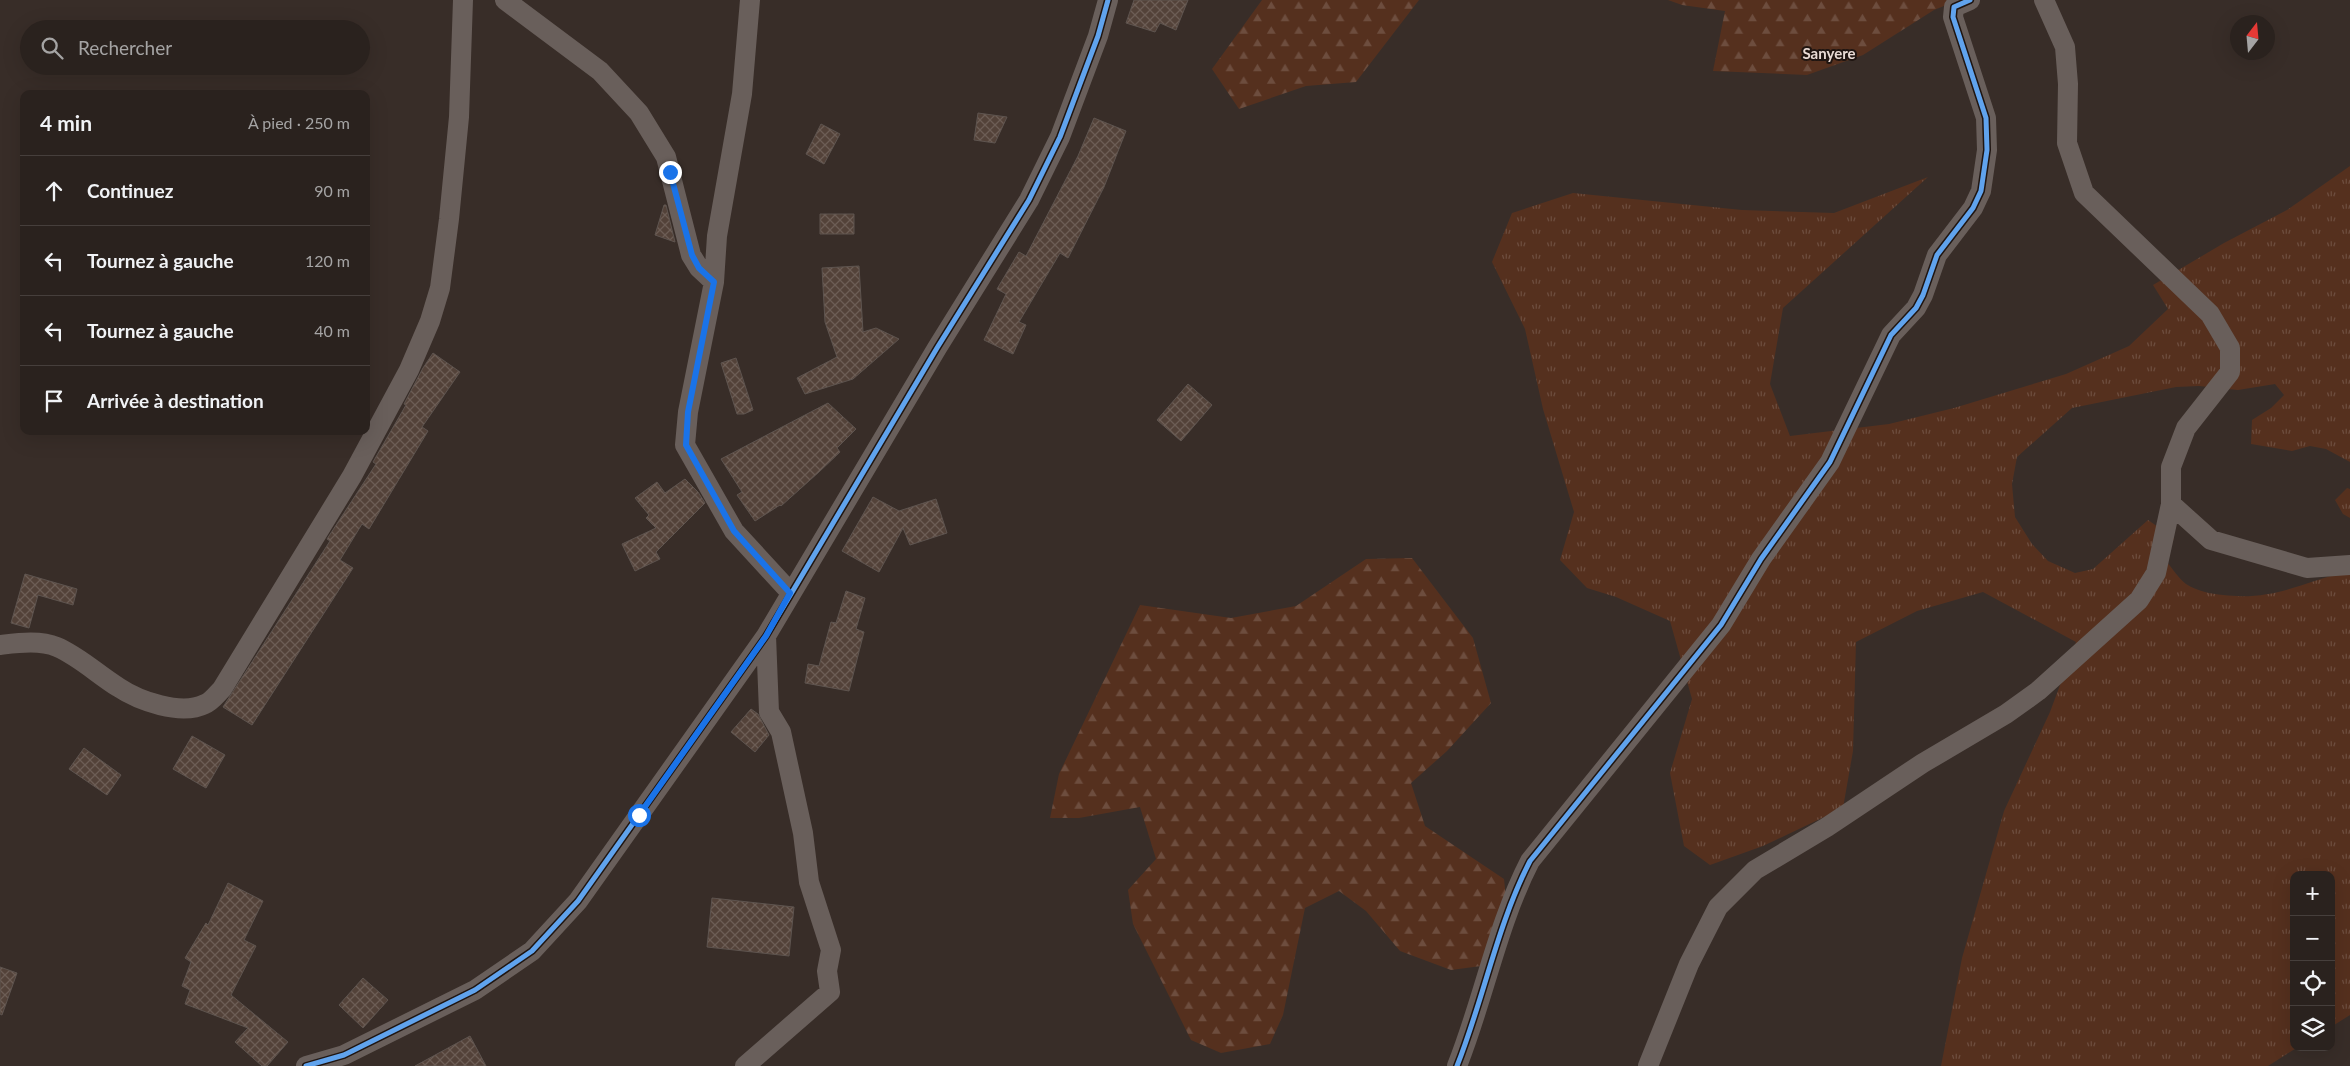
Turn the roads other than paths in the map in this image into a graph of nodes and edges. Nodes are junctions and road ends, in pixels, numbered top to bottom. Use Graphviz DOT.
graph roads {
  1 [pos="463,0"];
  2 [pos="505,0"];
  3 [pos="750,0"];
  4 [pos="1108,0"];
  5 [pos="1970,0"];
  6 [pos="2044,0"];
  7 [pos="714,282"];
  8 [pos="2171,504"];
  9 [pos="2350,565"];
  10 [pos="790,593"];
  11 [pos="766,636"];
  12 [pos="0,646"];
  13 [pos="308,1065"];
  14 [pos="746,1066"];
  15 [pos="1457,1066"];
  16 [pos="1648,1066"];
  1 -- 12 [label="street"];
  2 -- 7 [label="street"];
  3 -- 7 [label="street"];
  4 -- 10 [label="street"];
  5 -- 15 [label="street"];
  6 -- 8 [label="street"];
  7 -- 10 [label="street"];
  8 -- 9 [label="street"];
  8 -- 16 [label="street"];
  10 -- 11 [label="street"];
  11 -- 13 [label="street"];
  11 -- 14 [label="street"];
}
